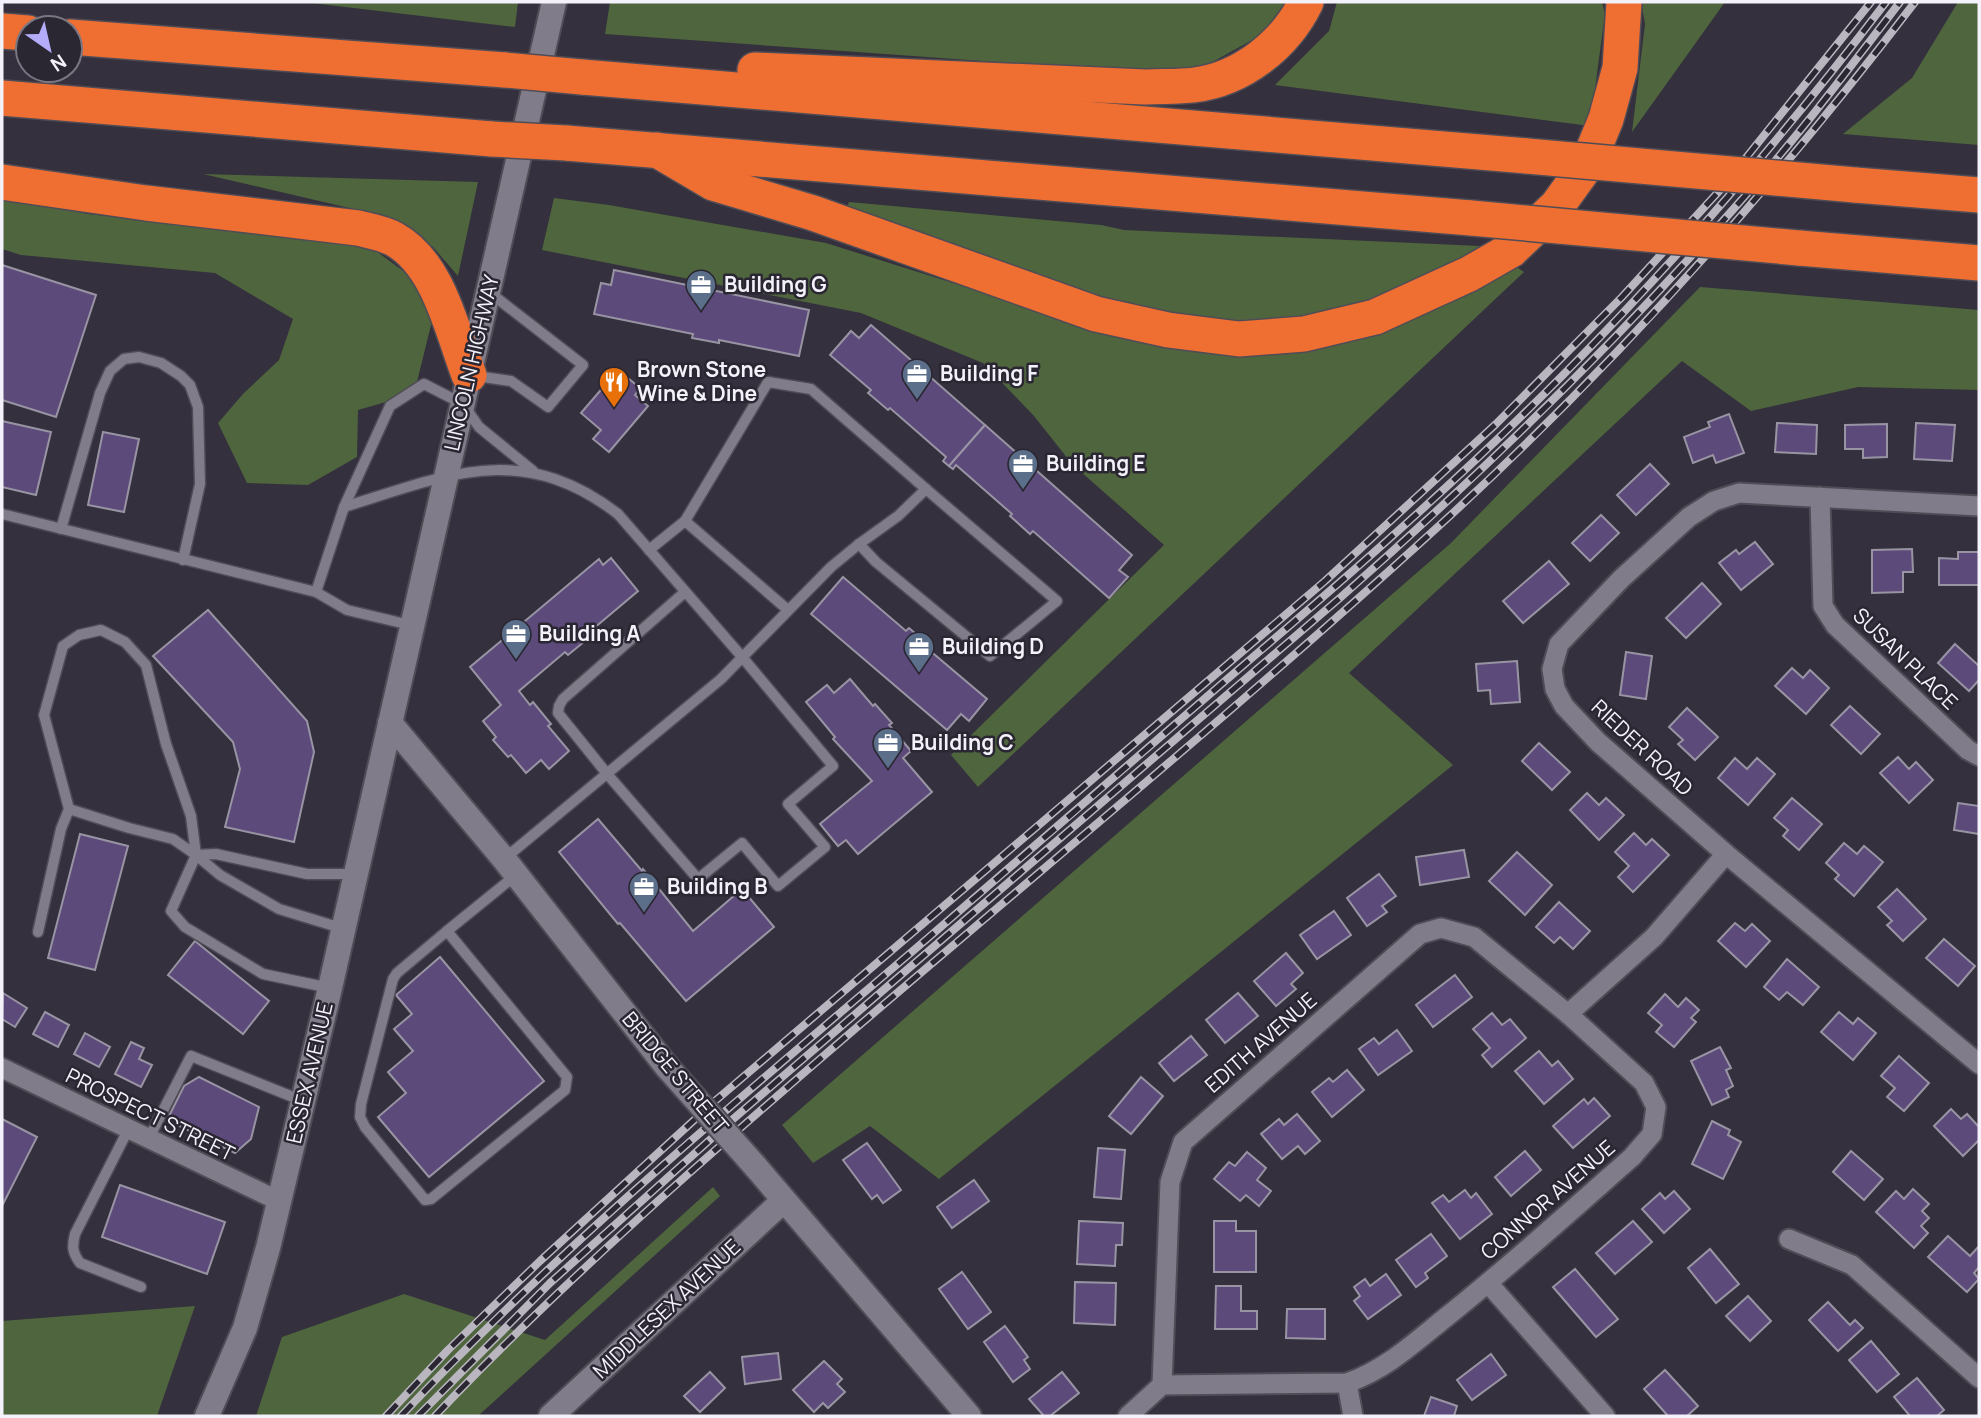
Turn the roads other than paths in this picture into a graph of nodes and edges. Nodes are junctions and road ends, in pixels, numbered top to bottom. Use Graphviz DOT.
graph roads {
  1 [pos="554,2"];
  2 [pos="1306,2"];
  3 [pos="1624,2"];
  4 [pos="84,38"];
  5 [pos="670,85"];
  6 [pos="2,98"];
  7 [pos="657,150"];
  8 [pos="2,182"];
  9 [pos="1979,195"];
  10 [pos="1979,263"];
  11 [pos="489,292"];
  12 [pos="466,390"];
  13 [pos="534,471"];
  14 [pos="446,475"];
  15 [pos="926,489"];
  16 [pos="1821,497"];
  17 [pos="1979,506"];
  18 [pos="344,507"];
  19 [pos="2,514"];
  20 [pos="685,521"];
  21 [pos="61,529"];
  22 [pos="859,544"];
  23 [pos="649,550"];
  24 [pos="183,560"];
  25 [pos="316,592"];
  26 [pos="685,592"];
  27 [pos="788,610"];
  28 [pos="411,625"];
  29 [pos="743,658"];
  30 [pos="390,723"];
  31 [pos="1979,756"];
  32 [pos="608,775"];
  33 [pos="69,809"];
  34 [pos="1726,854"];
  35 [pos="196,855"];
  36 [pos="510,867"];
  37 [pos="355,874"];
  38 [pos="343,928"];
  39 [pos="447,930"];
  40 [pos="38,932"];
  41 [pos="330,988"];
  42 [pos="1568,1014"];
  43 [pos="1979,1064"];
  44 [pos="2,1068"];
  45 [pos="303,1101"];
  46 [pos="128,1130"];
  47 [pos="148,1140"];
  48 [pos="783,1201"];
  49 [pos="279,1202"];
  50 [pos="1789,1239"];
  51 [pos="1488,1283"];
  52 [pos="141,1287"];
  53 [pos="1979,1378"];
  54 [pos="1347,1382"];
  55 [pos="1162,1385"];
  56 [pos="207,1416"];
  57 [pos="551,1416"];
  58 [pos="969,1416"];
  59 [pos="1128,1416"];
  60 [pos="1353,1416"];
  61 [pos="1605,1416"];
  1 -- 11 [label="street, LINCOLN HIGHWAY"];
  2 -- 5 [label="highway"];
  3 -- 7 [label="highway"];
  4 -- 5 [label="highway, bridge"];
  5 -- 9 [label="highway, bridge"];
  6 -- 7 [label="highway, bridge"];
  7 -- 10 [label="highway, bridge"];
  8 -- 12 [label="highway"];
  11 -- 12 [label="street, LINCOLN HIGHWAY"];
  11 -- 12 [label="lane"];
  12 -- 13 [label="lane"];
  12 -- 14 [label="street, LINCOLN HIGHWAY"];
  12 -- 18 [label="lane"];
  13 -- 14 [label="lane"];
  13 -- 23 [label="lane"];
  14 -- 18 [label="lane"];
  14 -- 28 [label="street, LINCOLN HIGHWAY"];
  15 -- 20 [label="lane"];
  15 -- 22 [label="lane"];
  15 -- 22 [label="lane"];
  16 -- 17 [label="street, RIEDER ROAD"];
  16 -- 31 [label="street, SUSAN PLACE"];
  16 -- 34 [label="street, RIEDER ROAD"];
  18 -- 25 [label="lane"];
  19 -- 21 [label="lane"];
  20 -- 23 [label="lane"];
  20 -- 27 [label="lane"];
  21 -- 24 [label="lane"];
  21 -- 24 [label="lane"];
  22 -- 27 [label="lane"];
  23 -- 26 [label="lane"];
  24 -- 25 [label="lane"];
  25 -- 28 [label="lane"];
  26 -- 29 [label="lane"];
  26 -- 32 [label="lane"];
  27 -- 29 [label="lane"];
  28 -- 30 [label="street, LINCOLN HIGHWAY"];
  29 -- 32 [label="lane"];
  29 -- 32 [label="lane"];
  30 -- 36 [label="street, BRIDGE STREET"];
  30 -- 37 [label="street, ESSEX AVENUE"];
  32 -- 36 [label="lane"];
  33 -- 35 [label="lane"];
  33 -- 35 [label="lane"];
  33 -- 40 [label="lane"];
  34 -- 42 [label="street"];
  34 -- 43 [label="street, RIEDER ROAD"];
  35 -- 37 [label="lane"];
  35 -- 38 [label="lane"];
  35 -- 41 [label="lane"];
  36 -- 39 [label="lane"];
  36 -- 48 [label="street, BRIDGE STREET, bridge"];
  37 -- 38 [label="street, ESSEX AVENUE"];
  38 -- 41 [label="street, ESSEX AVENUE"];
  39 -- 39 [label="lane"];
  41 -- 45 [label="street, ESSEX AVENUE"];
  42 -- 51 [label="street, CONNOR AVENUE"];
  42 -- 55 [label="street, EDITH AVENUE"];
  44 -- 46 [label="street, PROSPECT STREET"];
  45 -- 47 [label="lane"];
  45 -- 49 [label="street, ESSEX AVENUE"];
  46 -- 47 [label="street, PROSPECT STREET"];
  46 -- 52 [label="lane"];
  47 -- 49 [label="street, PROSPECT STREET"];
  48 -- 57 [label="street, MIDDLESEX AVENUE"];
  48 -- 58 [label="street, BRIDGE STREET"];
  49 -- 56 [label="street, ESSEX AVENUE"];
  50 -- 53 [label="street"];
  51 -- 54 [label="street, CONNOR AVENUE"];
  51 -- 61 [label="street"];
  54 -- 55 [label="street, CONNOR AVENUE"];
  54 -- 60 [label="street"];
  55 -- 59 [label="street"];
}
